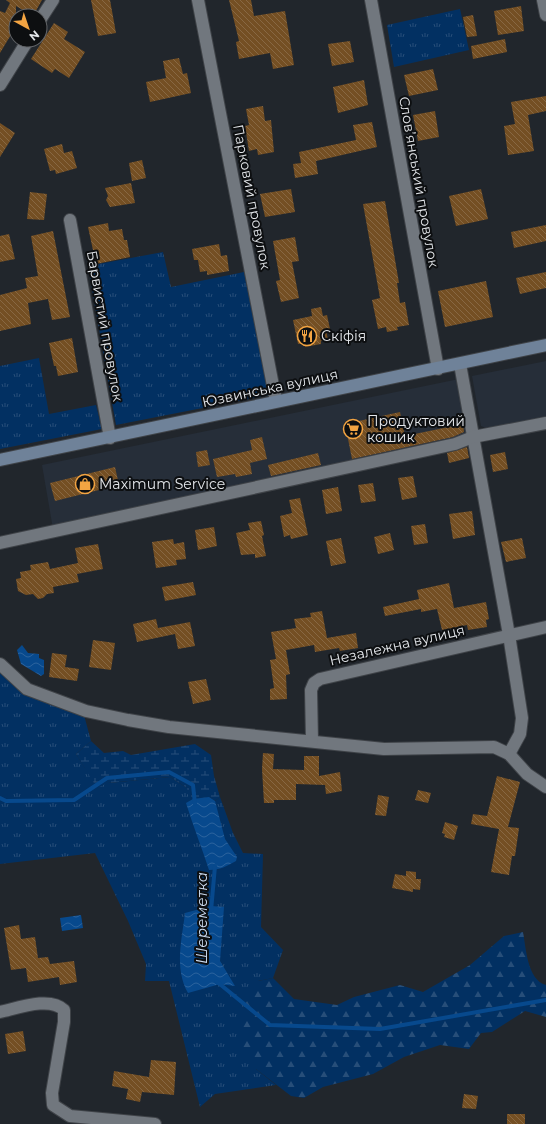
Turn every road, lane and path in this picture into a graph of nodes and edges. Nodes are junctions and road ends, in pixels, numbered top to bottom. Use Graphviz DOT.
graph roads {
  1 [pos="198,0"];
  2 [pos="371,0"];
  3 [pos="543,0"];
  4 [pos="546,15"];
  5 [pos="23,48"];
  6 [pos="0,85"];
  7 [pos="70,220"];
  8 [pos="546,345"];
  9 [pos="460,364"];
  10 [pos="438,369"];
  11 [pos="276,401"];
  12 [pos="546,423"];
  13 [pos="473,437"];
  14 [pos="110,438"];
  15 [pos="0,460"];
  16 [pos="0,543"];
  17 [pos="546,627"];
  18 [pos="509,635"];
  19 [pos="0,664"];
  20 [pos="312,742"];
  21 [pos="509,754"];
  22 [pos="546,787"];
  23 [pos="0,1012"];
  24 [pos="155,1124"];
  1 -- 11 [label="street, Парковий провулок"];
  2 -- 10 [label="street, Словʼянський провулок"];
  3 -- 4 [label="street"];
  5 -- 6 [label="street"];
  7 -- 14 [label="street, Барвистий провулок"];
  8 -- 9 [label="main road, Юзвинська вулиця"];
  9 -- 10 [label="main road, Юзвинська вулиця"];
  9 -- 13 [label="street"];
  10 -- 11 [label="main road, Юзвинська вулиця"];
  11 -- 14 [label="main road, Юзвинська вулиця"];
  12 -- 13 [label="street"];
  13 -- 16 [label="street"];
  13 -- 18 [label="street"];
  14 -- 15 [label="main road, Юзвинська вулиця"];
  17 -- 18 [label="street, Незалежна вулиця"];
  18 -- 20 [label="street, Незалежна вулиця"];
  18 -- 21 [label="street"];
  19 -- 20 [label="street"];
  20 -- 21 [label="street"];
  21 -- 22 [label="street"];
  23 -- 24 [label="street"];
}
